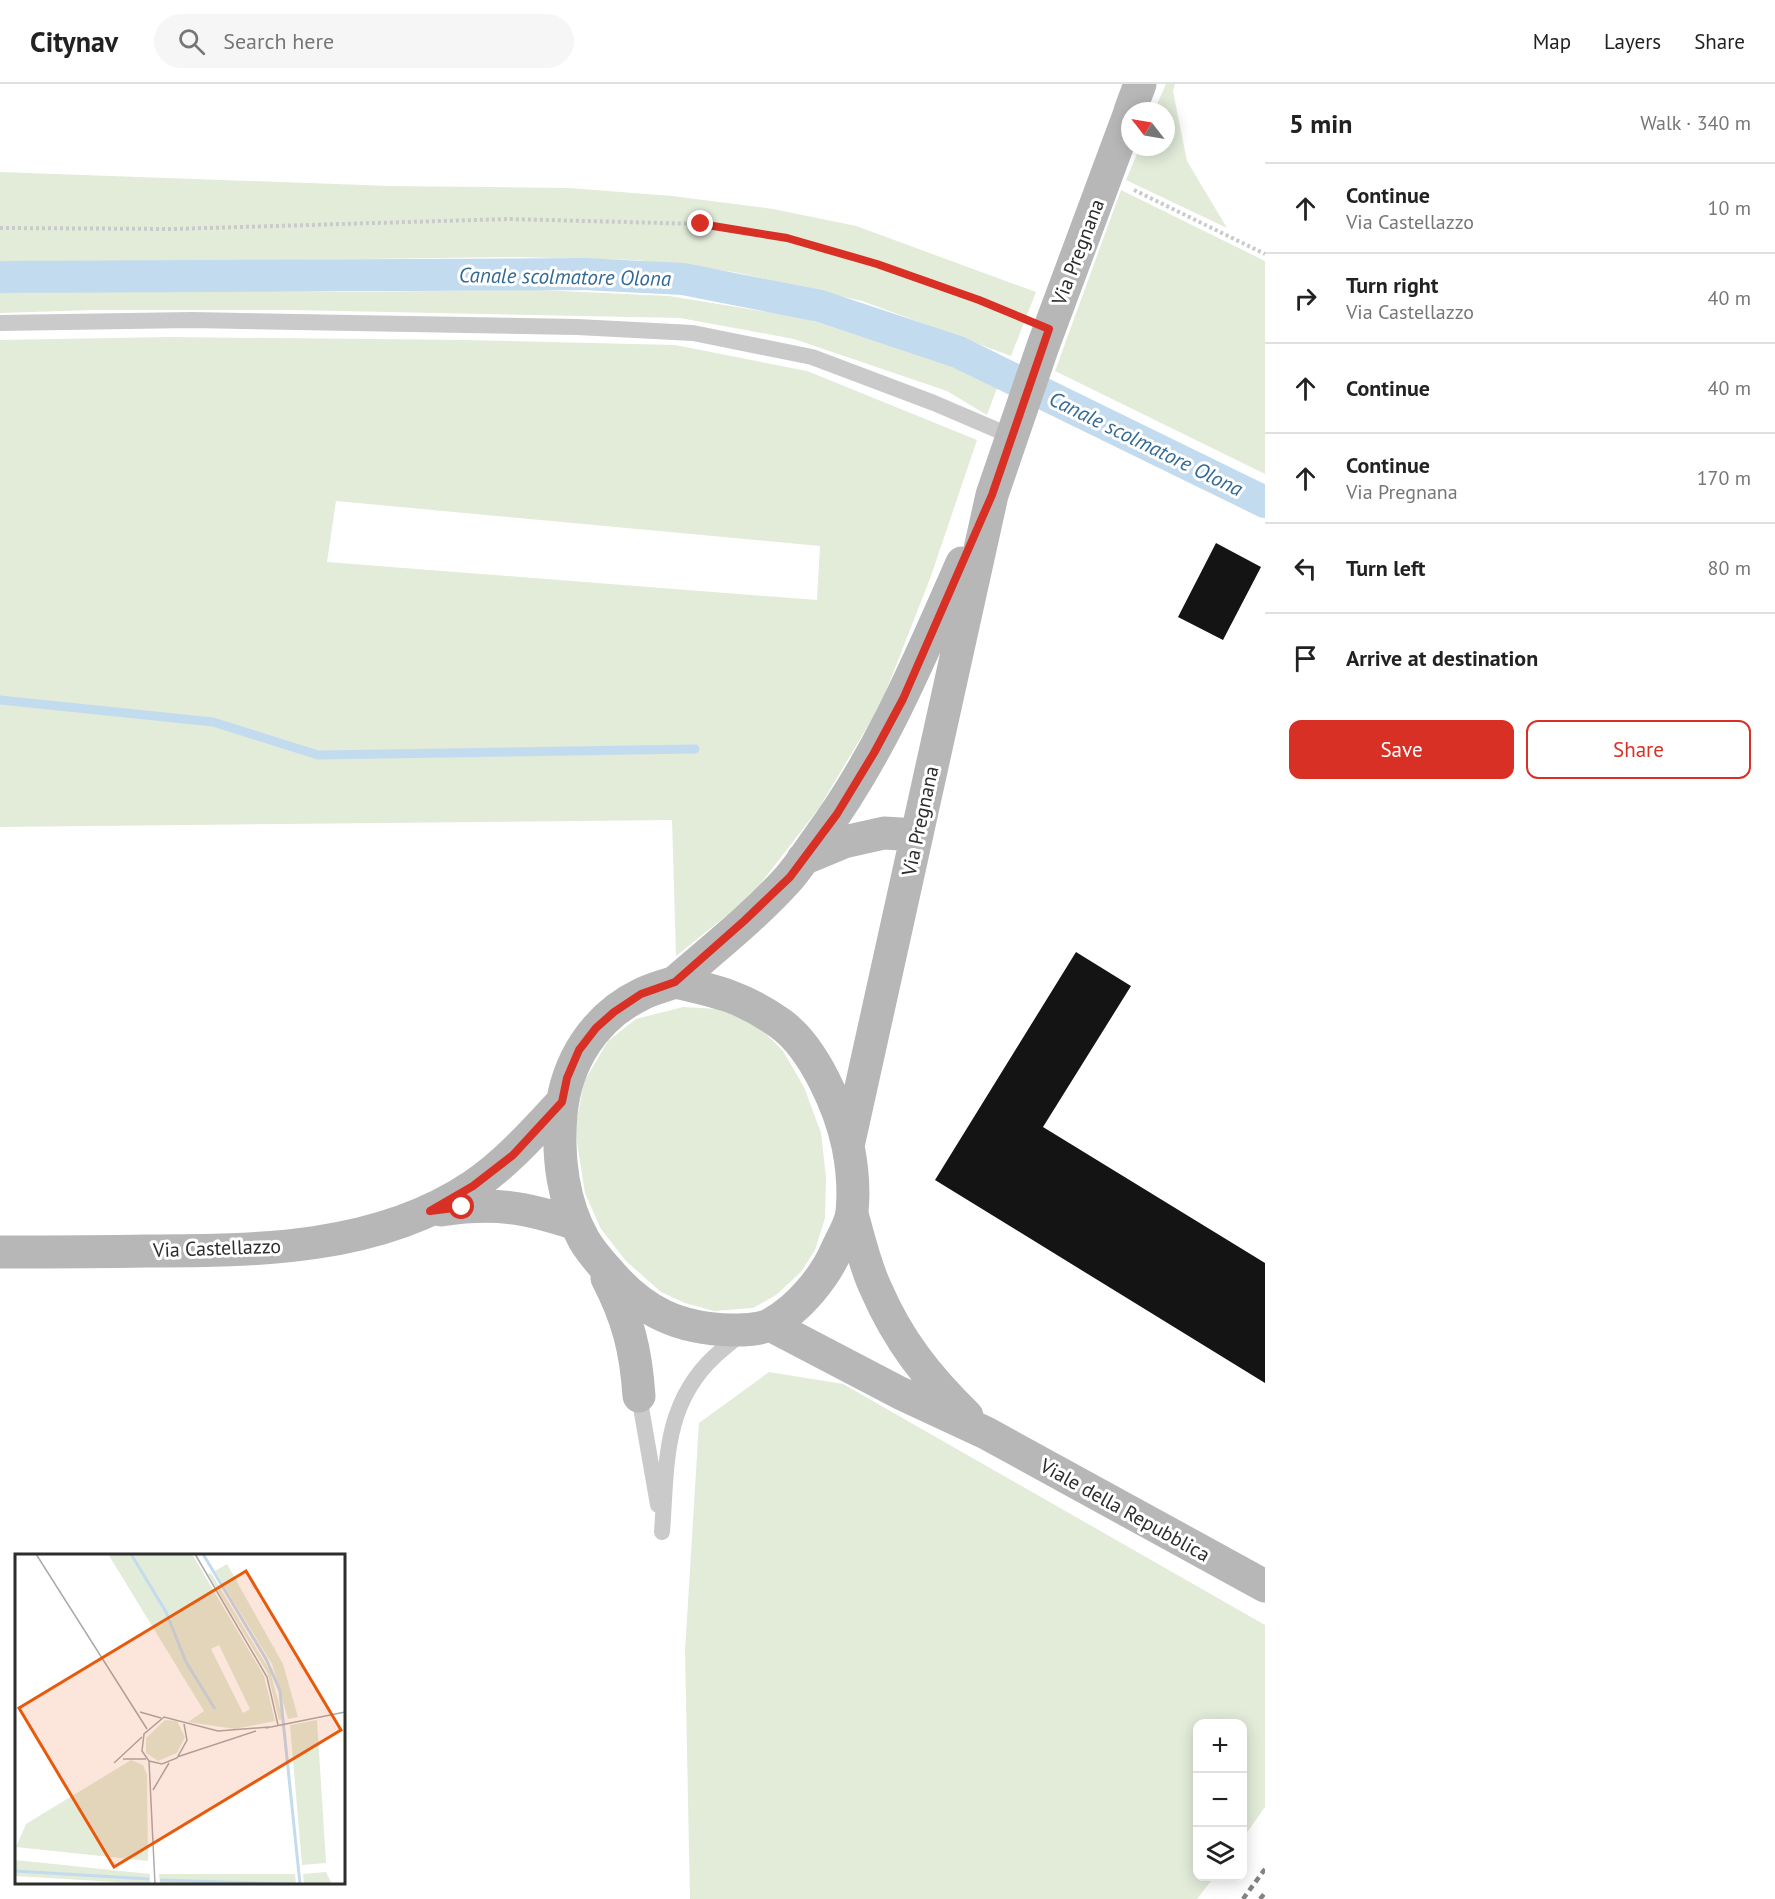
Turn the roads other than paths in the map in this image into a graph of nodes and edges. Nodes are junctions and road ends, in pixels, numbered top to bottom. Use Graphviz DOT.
graph roads {
  1 [pos="1140,84"];
  2 [pos="1133,102"];
  3 [pos="1121,137"];
  4 [pos="0,323"];
  5 [pos="1013,428"];
  6 [pos="992,495"];
  7 [pos="917,835"];
  8 [pos="802,860"];
  9 [pos="675,982"];
  10 [pos="562,1102"];
  11 [pos="848,1146"];
  12 [pos="430,1211"];
  13 [pos="852,1214"];
  14 [pos="576,1224"];
  15 [pos="0,1252"];
  16 [pos="595,1255"];
  17 [pos="758,1327"];
  18 [pos="639,1396"];
  19 [pos="986,1433"];
  20 [pos="1265,1586"];
  1 -- 2 [label="street, Via Pregnana"];
  3 -- 5 [label="street, Via Pregnana"];
  4 -- 5 [label="lane"];
  5 -- 6 [label="street, Via Pregnana"];
  6 -- 7 [label="street, Via Pregnana"];
  6 -- 8 [label="street, Via Pregnana"];
  7 -- 8 [label="street"];
  7 -- 11 [label="street, Via Pregnana"];
  8 -- 9 [label="street, Via Pregnana"];
  9 -- 10 [label="street"];
  9 -- 11 [label="street"];
  10 -- 12 [label="street, Via Castellazzo"];
  10 -- 14 [label="street"];
  11 -- 13 [label="street"];
  12 -- 14 [label="street, Via Castellazzo"];
  12 -- 15 [label="street, Via Castellazzo"];
  13 -- 17 [label="street"];
  13 -- 19 [label="street, Viale della Repubblica"];
  14 -- 16 [label="street"];
  16 -- 17 [label="street"];
  16 -- 18 [label="street"];
  17 -- 18 [label="lane"];
  17 -- 19 [label="street, Viale della Repubblica"];
  19 -- 20 [label="street, Viale della Repubblica"];
}
